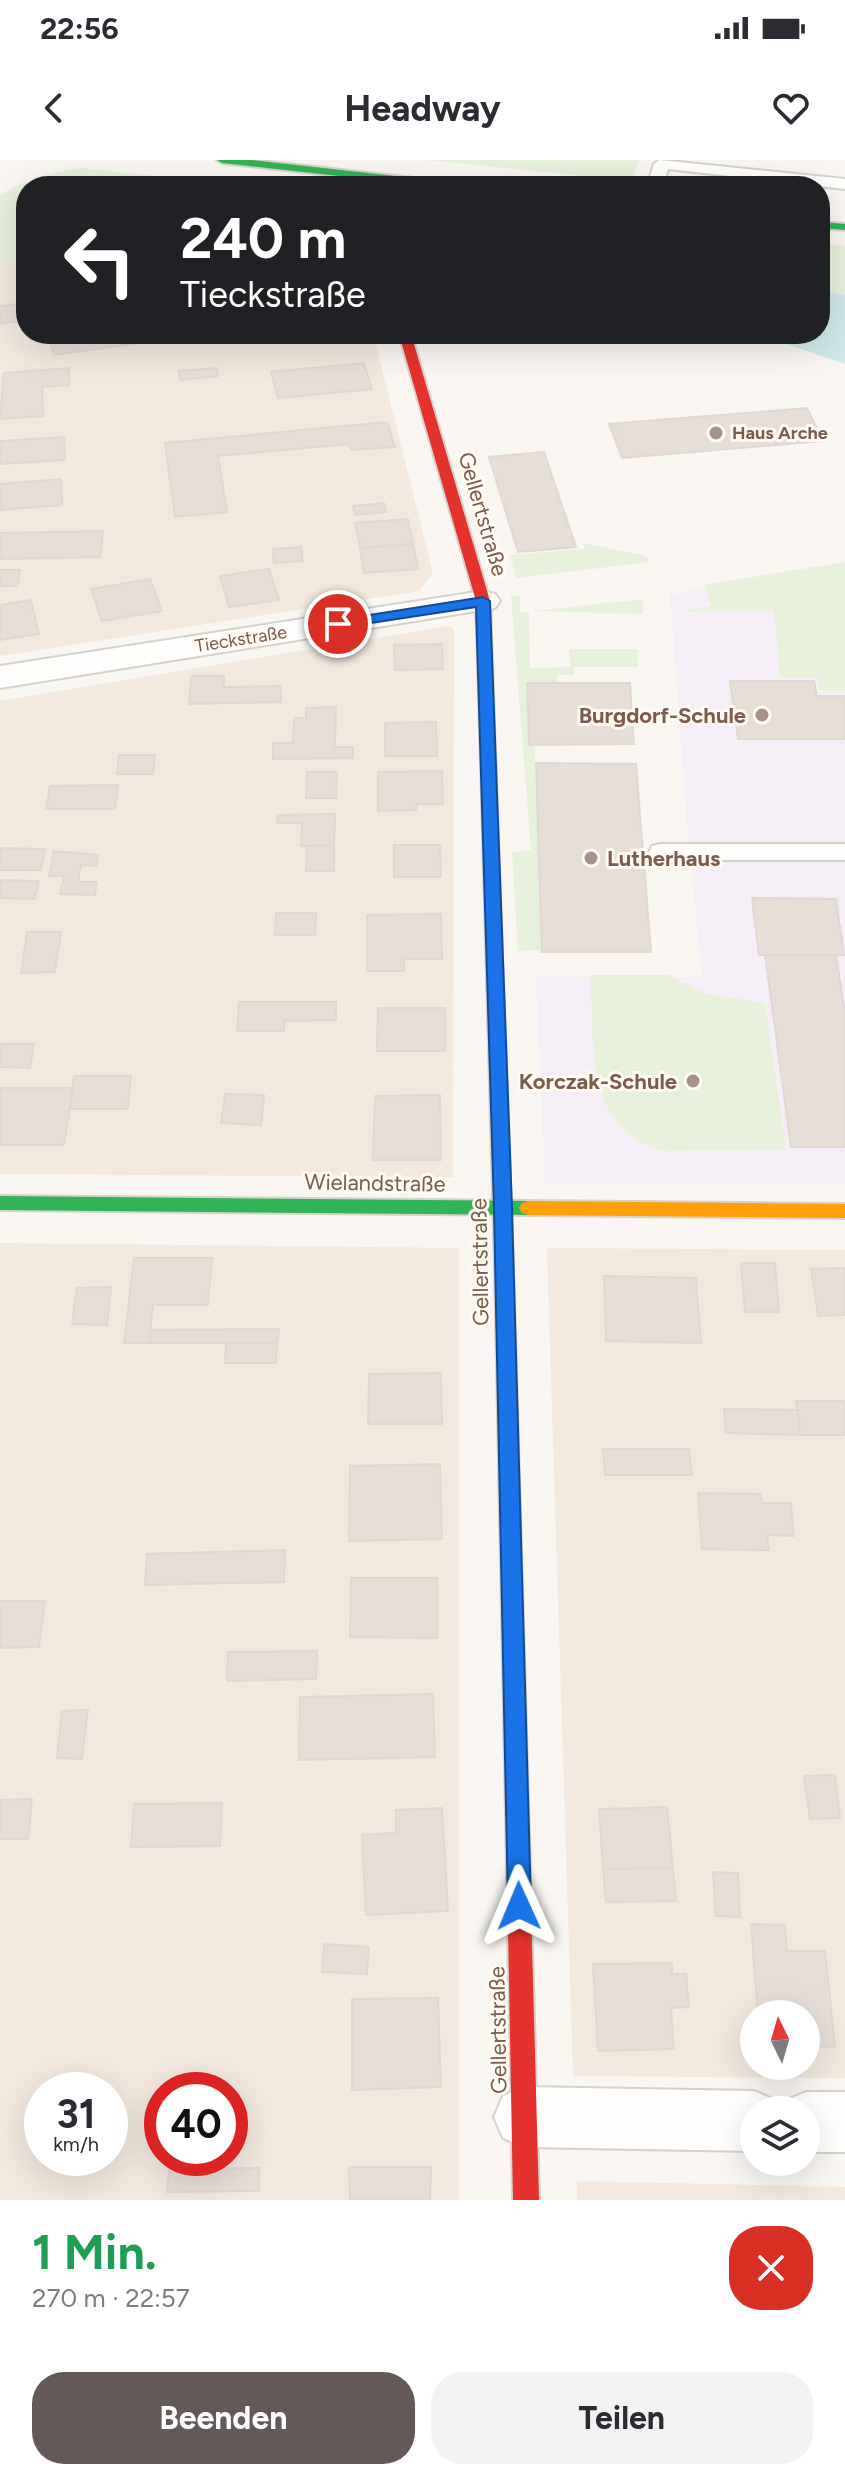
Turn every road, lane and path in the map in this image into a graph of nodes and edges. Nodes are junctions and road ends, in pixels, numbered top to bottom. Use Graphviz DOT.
graph roads {
  1 [pos="222,160"];
  2 [pos="367,176"];
  3 [pos="658,176"];
  4 [pos="772,176"];
  5 [pos="408,344"];
  6 [pos="483,601"];
  7 [pos="0,677"];
  8 [pos="660,852"];
  9 [pos="845,852"];
  10 [pos="0,1203"];
  11 [pos="503,1208"];
  12 [pos="845,1211"];
  13 [pos="524,2117"];
  14 [pos="740,2121"];
  15 [pos="820,2122"];
  16 [pos="845,2122"];
  17 [pos="526,2200"];
  1 -- 2 [label="street"];
  3 -- 4 [label="lane"];
  5 -- 6 [label="street, Gellertstraße"];
  6 -- 7 [label="street, Tieckstraße"];
  6 -- 11 [label="street, Gellertstraße"];
  8 -- 9 [label="lane"];
  10 -- 11 [label="street, Wielandstraße"];
  11 -- 12 [label="street, Wielandstraße"];
  11 -- 13 [label="street, Gellertstraße"];
  13 -- 14 [label="street"];
  13 -- 17 [label="street, Gellertstraße"];
  15 -- 16 [label="street"];
}
